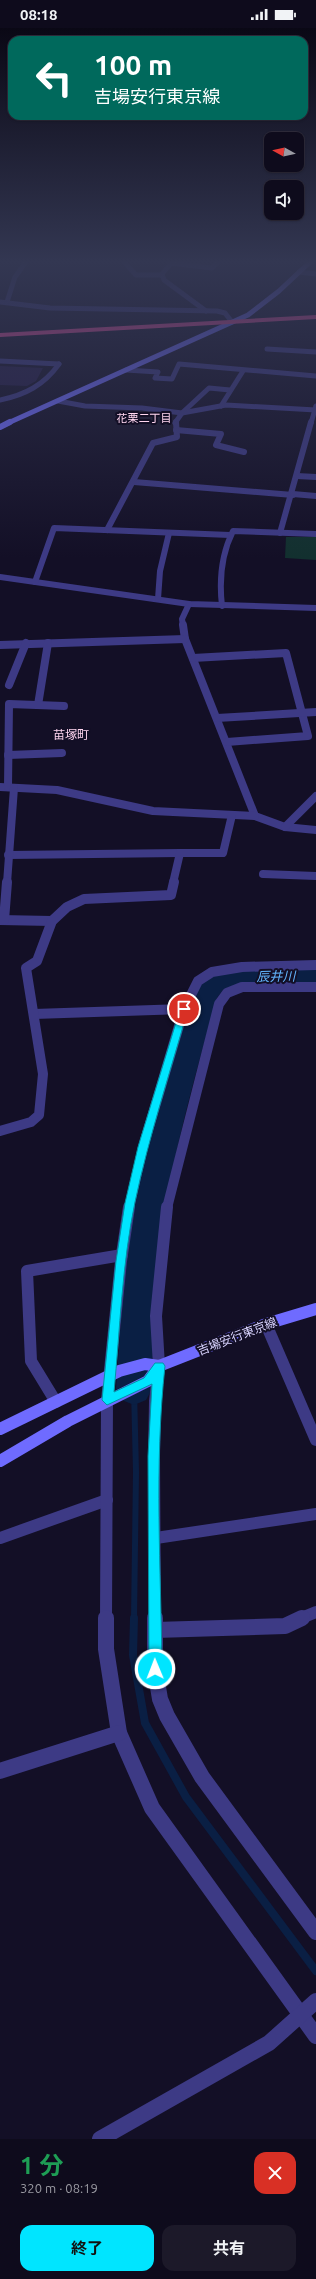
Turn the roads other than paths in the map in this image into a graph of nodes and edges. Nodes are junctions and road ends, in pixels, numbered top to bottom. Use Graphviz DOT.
graph roads {
  1 [pos="0,361"];
  2 [pos="146,361"];
  3 [pos="126,370"];
  4 [pos="243,371"];
  5 [pos="316,376"];
  6 [pos="230,390"];
  7 [pos="0,400"];
  8 [pos="58,401"];
  9 [pos="221,406"];
  10 [pos="315,409"];
  11 [pos="182,414"];
  12 [pos="0,427"];
  13 [pos="176,430"];
  14 [pos="244,452"];
  15 [pos="297,476"];
  16 [pos="316,478"];
  17 [pos="134,482"];
  18 [pos="293,494"];
  19 [pos="316,496"];
  20 [pos="107,530"];
  21 [pos="169,533"];
  22 [pos="280,533"];
  23 [pos="316,534"];
  24 [pos="230,535"];
  25 [pos="0,576"];
  26 [pos="35,582"];
  27 [pos="158,600"];
  28 [pos="189,604"];
  29 [pos="222,606"];
  30 [pos="316,608"];
  31 [pos="185,639"];
  32 [pos="26,643"];
  33 [pos="48,643"];
  34 [pos="0,645"];
  35 [pos="193,658"];
  36 [pos="5,671"];
  37 [pos="15,672"];
  38 [pos="10,686"];
  39 [pos="38,705"];
  40 [pos="64,706"];
  41 [pos="316,712"];
  42 [pos="301,713"];
  43 [pos="217,718"];
  44 [pos="227,742"];
  45 [pos="62,753"];
  46 [pos="8,754"];
  47 [pos="7,787"];
  48 [pos="316,796"];
  49 [pos="232,815"];
  50 [pos="255,816"];
  51 [pos="285,827"];
  52 [pos="316,830"];
  53 [pos="180,853"];
  54 [pos="8,855"];
  55 [pos="3,873"];
  56 [pos="263,874"];
  57 [pos="316,876"];
  58 [pos="2,920"];
  59 [pos="52,921"];
  60 [pos="316,965"];
  61 [pos="316,987"];
  62 [pos="184,1009"];
  63 [pos="34,1014"];
  64 [pos="0,1131"];
  65 [pos="122,1255"];
  66 [pos="316,1310"];
  67 [pos="266,1324"];
  68 [pos="152,1365"];
  69 [pos="114,1374"];
  70 [pos="113,1397"];
  71 [pos="56,1402"];
  72 [pos="0,1429"];
  73 [pos="316,1440"];
  74 [pos="0,1460"];
  75 [pos="107,1500"];
  76 [pos="315,1517"];
  77 [pos="0,1538"];
  78 [pos="156,1538"];
  79 [pos="316,1612"];
  80 [pos="155,1630"];
  81 [pos="118,1732"];
  82 [pos="0,1770"];
  83 [pos="316,1932"];
  84 [pos="308,2009"];
  85 [pos="316,2036"];
  86 [pos="100,2139"];
  1 -- 7 [label="street"];
  2 -- 3 [label="street"];
  3 -- 4 [label="street"];
  3 -- 8 [label="street"];
  4 -- 5 [label="street"];
  4 -- 6 [label="street"];
  6 -- 9 [label="street"];
  6 -- 11 [label="street"];
  8 -- 11 [label="street"];
  8 -- 12 [label="street"];
  9 -- 10 [label="street"];
  9 -- 11 [label="street"];
  10 -- 15 [label="street"];
  11 -- 13 [label="street"];
  13 -- 14 [label="street"];
  13 -- 17 [label="street"];
  15 -- 16 [label="street"];
  15 -- 18 [label="street"];
  17 -- 18 [label="street"];
  17 -- 20 [label="street"];
  18 -- 19 [label="street"];
  18 -- 22 [label="street"];
  20 -- 21 [label="street"];
  20 -- 26 [label="street"];
  21 -- 24 [label="street"];
  21 -- 27 [label="street"];
  22 -- 23 [label="street"];
  22 -- 24 [label="street"];
  24 -- 29 [label="street"];
  25 -- 26 [label="street"];
  26 -- 27 [label="street"];
  27 -- 28 [label="street"];
  28 -- 29 [label="street"];
  28 -- 31 [label="street"];
  29 -- 30 [label="street"];
  31 -- 33 [label="street"];
  31 -- 35 [label="street"];
  32 -- 33 [label="street"];
  32 -- 34 [label="street"];
  32 -- 37 [label="street"];
  33 -- 39 [label="street"];
  35 -- 42 [label="street"];
  35 -- 43 [label="street"];
  36 -- 37 [label="street"];
  37 -- 38 [label="street"];
  39 -- 40 [label="street"];
  39 -- 46 [label="street"];
  41 -- 42 [label="street"];
  42 -- 43 [label="street"];
  42 -- 44 [label="street"];
  43 -- 44 [label="street"];
  44 -- 50 [label="street"];
  45 -- 46 [label="street"];
  46 -- 47 [label="street"];
  47 -- 49 [label="street"];
  47 -- 54 [label="street"];
  48 -- 51 [label="street"];
  49 -- 50 [label="street"];
  49 -- 53 [label="street"];
  50 -- 51 [label="street"];
  51 -- 52 [label="street"];
  53 -- 54 [label="street"];
  53 -- 59 [label="street"];
  54 -- 55 [label="street"];
  55 -- 58 [label="street"];
  56 -- 57 [label="street"];
  58 -- 59 [label="street"];
  59 -- 63 [label="street"];
  60 -- 62 [label="street"];
  61 -- 68 [label="street"];
  62 -- 63 [label="street"];
  62 -- 65 [label="street"];
  63 -- 64 [label="street"];
  65 -- 69 [label="street"];
  65 -- 71 [label="street"];
  66 -- 67 [label="street, 吉場安行東京線"];
  67 -- 68 [label="street, 吉場安行東京線"];
  67 -- 73 [label="street"];
  68 -- 69 [label="street, 吉場安行東京線"];
  68 -- 70 [label="street"];
  68 -- 78 [label="street"];
  69 -- 70 [label="street"];
  69 -- 71 [label="street, 吉場安行東京線"];
  70 -- 74 [label="street"];
  70 -- 75 [label="street"];
  71 -- 72 [label="street, 吉場安行東京線"];
  75 -- 77 [label="street"];
  75 -- 81 [label="street"];
  76 -- 78 [label="street"];
  78 -- 80 [label="street"];
  79 -- 80 [label="street"];
  80 -- 83 [label="street"];
  81 -- 82 [label="street"];
  81 -- 84 [label="street"];
  84 -- 85 [label="street"];
  84 -- 86 [label="street"];
}
